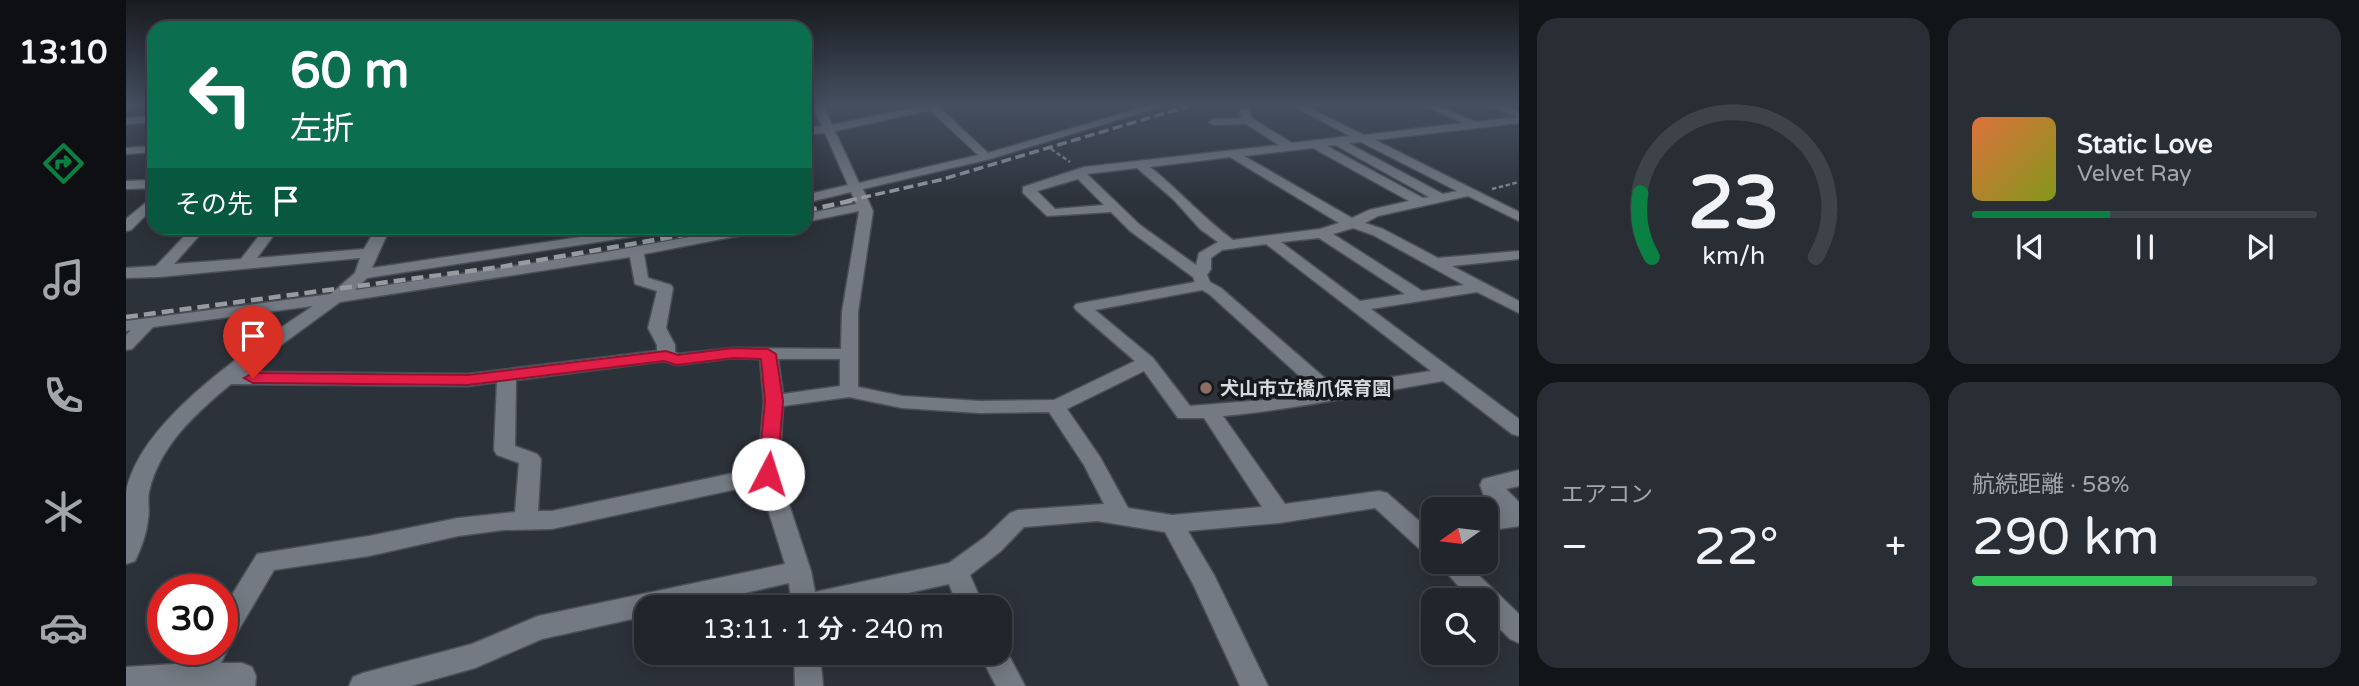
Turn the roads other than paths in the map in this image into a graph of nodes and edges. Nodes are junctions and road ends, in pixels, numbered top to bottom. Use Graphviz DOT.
graph roads {
  1 [pos="835,138"];
  2 [pos="967,138"];
  3 [pos="1049,138"];
  4 [pos="1278,138"];
  5 [pos="1352,138"];
  6 [pos="1363,138"];
  7 [pos="1334,140"];
  8 [pos="1314,143"];
  9 [pos="1289,146"];
  10 [pos="147,149"];
  11 [pos="126,151"];
  12 [pos="1231,153"];
  13 [pos="986,156"];
  14 [pos="1139,164"];
  15 [pos="1082,173"];
  16 [pos="147,184"];
  17 [pos="126,185"];
  18 [pos="858,188"];
  19 [pos="1469,192"];
  20 [pos="812,198"];
  21 [pos="1443,199"];
  22 [pos="1422,203"];
  23 [pos="864,206"];
  24 [pos="147,207"];
  25 [pos="1113,208"];
  26 [pos="812,217"];
  27 [pos="1519,217"];
  28 [pos="1353,223"];
  29 [pos="126,227"];
  30 [pos="1322,233"];
  31 [pos="193,235"];
  32 [pos="267,235"];
  33 [pos="379,235"];
  34 [pos="621,235"];
  35 [pos="721,235"];
  36 [pos="1269,240"];
  37 [pos="1230,244"];
  38 [pos="636,251"];
  39 [pos="369,253"];
  40 [pos="1519,255"];
  41 [pos="1434,263"];
  42 [pos="245,264"];
  43 [pos="159,272"];
  44 [pos="126,273"];
  45 [pos="362,274"];
  46 [pos="1202,280"];
  47 [pos="1479,287"];
  48 [pos="1419,296"];
  49 [pos="334,299"];
  50 [pos="1357,306"];
  51 [pos="1519,308"];
  52 [pos="148,323"];
  53 [pos="126,326"];
  54 [pos="126,345"];
  55 [pos="768,354"];
  56 [pos="848,354"];
  57 [pos="666,355"];
  58 [pos="1147,362"];
  59 [pos="1445,375"];
  60 [pos="507,376"];
  61 [pos="226,378"];
  62 [pos="849,391"];
  63 [pos="1330,393"];
  64 [pos="774,401"];
  65 [pos="1055,406"];
  66 [pos="1209,411"];
  67 [pos="1519,429"];
  68 [pos="768,474"];
  69 [pos="1519,478"];
  70 [pos="1279,514"];
  71 [pos="1121,515"];
  72 [pos="1519,516"];
  73 [pos="1498,520"];
  74 [pos="526,521"];
  75 [pos="1172,524"];
  76 [pos="1421,531"];
  77 [pos="128,541"];
  78 [pos="799,571"];
  79 [pos="956,572"];
  80 [pos="1461,574"];
  81 [pos="803,595"];
  82 [pos="854,595"];
  83 [pos="966,595"];
  84 [pos="238,607"];
  85 [pos="1519,631"];
  86 [pos="205,665"];
  87 [pos="808,665"];
  88 [pos="1000,665"];
  89 [pos="199,676"];
  90 [pos="126,680"];
  91 [pos="241,686"];
  92 [pos="363,686"];
  93 [pos="809,686"];
  94 [pos="1011,686"];
  95 [pos="1254,686"];
  1 -- 18 [label="street"];
  2 -- 13 [label="street"];
  3 -- 13 [label="street"];
  4 -- 9 [label="street"];
  5 -- 7 [label="street"];
  6 -- 19 [label="street"];
  7 -- 8 [label="street"];
  7 -- 21 [label="street"];
  8 -- 9 [label="street"];
  8 -- 22 [label="street"];
  9 -- 12 [label="street"];
  10 -- 11 [label="street"];
  12 -- 14 [label="street"];
  12 -- 28 [label="street"];
  13 -- 18 [label="street"];
  14 -- 15 [label="street"];
  14 -- 37 [label="street"];
  15 -- 25 [label="street"];
  15 -- 25 [label="street"];
  16 -- 17 [label="street"];
  18 -- 20 [label="street"];
  18 -- 23 [label="street"];
  19 -- 21 [label="street"];
  19 -- 27 [label="street"];
  21 -- 22 [label="street"];
  22 -- 28 [label="street"];
  23 -- 26 [label="street"];
  23 -- 56 [label="street"];
  24 -- 29 [label="street"];
  25 -- 46 [label="street"];
  28 -- 30 [label="street"];
  28 -- 41 [label="street"];
  30 -- 36 [label="street"];
  30 -- 48 [label="street"];
  31 -- 43 [label="street"];
  32 -- 42 [label="street"];
  33 -- 39 [label="street"];
  34 -- 45 [label="street"];
  35 -- 38 [label="street"];
  36 -- 37 [label="street"];
  36 -- 50 [label="street"];
  37 -- 46 [label="street"];
  38 -- 49 [label="street"];
  38 -- 57 [label="street"];
  39 -- 42 [label="street"];
  39 -- 45 [label="street"];
  40 -- 41 [label="street"];
  41 -- 47 [label="street"];
  42 -- 43 [label="street"];
  43 -- 44 [label="street"];
  45 -- 49 [label="street"];
  46 -- 58 [label="street"];
  46 -- 63 [label="street"];
  47 -- 48 [label="street"];
  47 -- 51 [label="street"];
  48 -- 50 [label="street"];
  49 -- 52 [label="street"];
  49 -- 61 [label="street"];
  50 -- 59 [label="street"];
  52 -- 53 [label="street"];
  52 -- 54 [label="street"];
  55 -- 56 [label="street"];
  55 -- 57 [label="street"];
  55 -- 64 [label="street"];
  56 -- 62 [label="street"];
  57 -- 60 [label="street"];
  58 -- 65 [label="street"];
  58 -- 66 [label="street"];
  59 -- 63 [label="street"];
  59 -- 67 [label="street"];
  60 -- 61 [label="street"];
  60 -- 74 [label="street"];
  61 -- 77 [label="street"];
  62 -- 64 [label="street"];
  62 -- 65 [label="street"];
  63 -- 66 [label="street"];
  64 -- 68 [label="street"];
  65 -- 71 [label="street"];
  66 -- 70 [label="street"];
  68 -- 74 [label="street"];
  68 -- 78 [label="street"];
  69 -- 72 [label="street"];
  70 -- 75 [label="street"];
  70 -- 76 [label="street"];
  71 -- 75 [label="street"];
  71 -- 79 [label="street"];
  72 -- 73 [label="street"];
  74 -- 84 [label="street"];
  75 -- 95 [label="street"];
  78 -- 81 [label="street"];
  78 -- 92 [label="street"];
  79 -- 82 [label="street"];
  79 -- 83 [label="street"];
  80 -- 85 [label="street"];
  86 -- 89 [label="street"];
  87 -- 93 [label="street"];
  88 -- 94 [label="street"];
  89 -- 90 [label="street"];
  89 -- 91 [label="street"];
}
